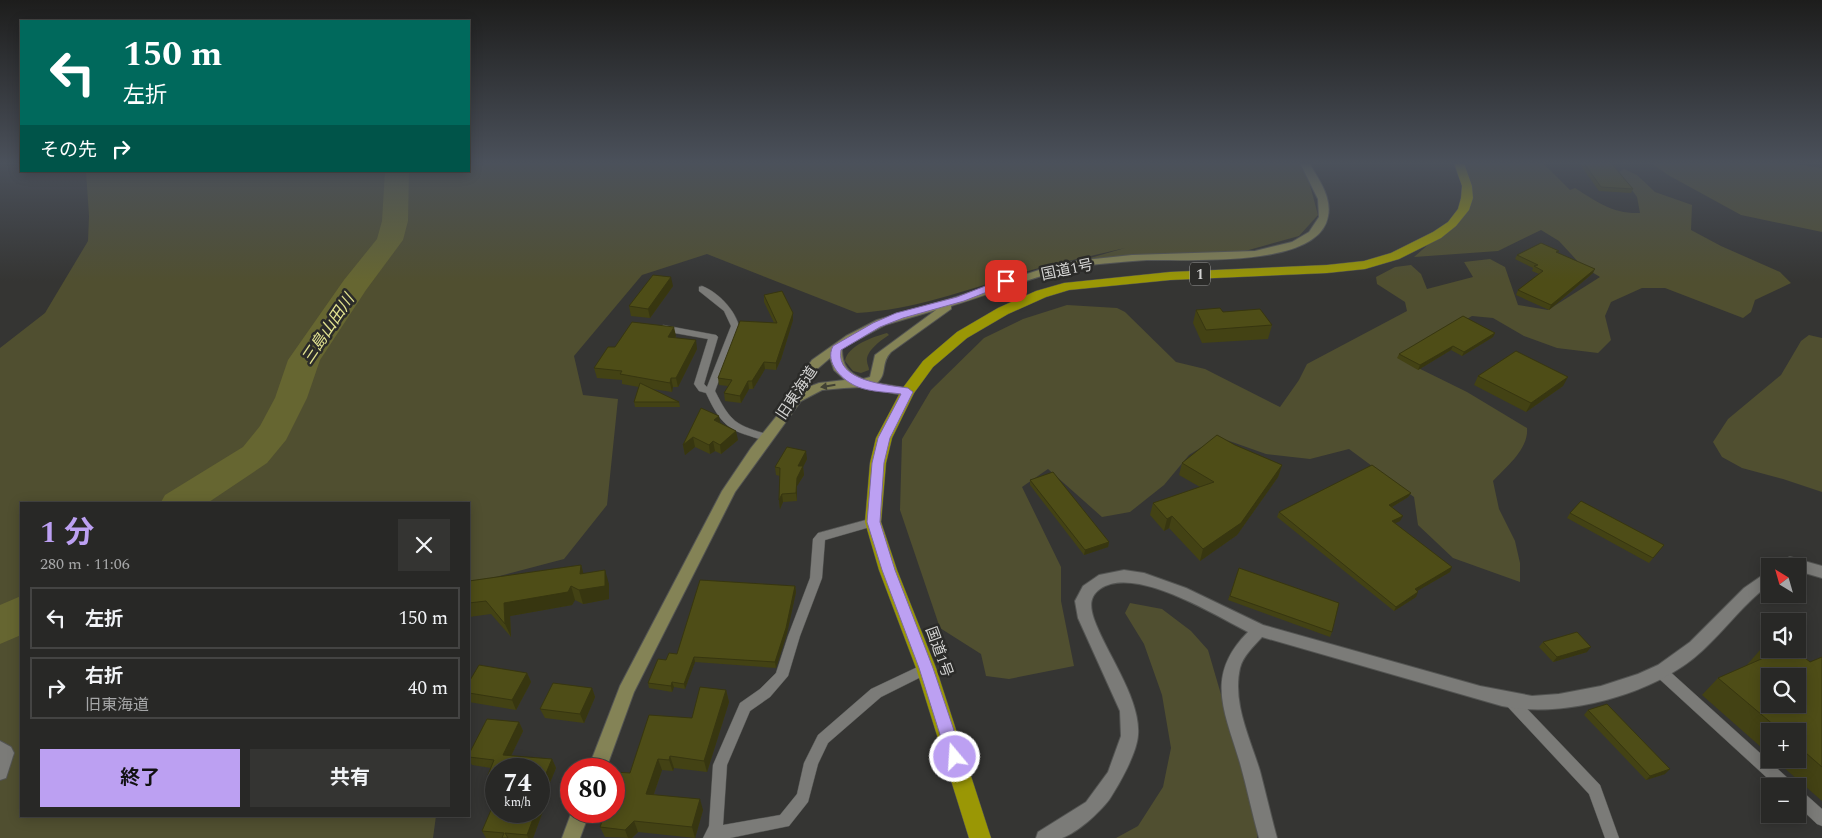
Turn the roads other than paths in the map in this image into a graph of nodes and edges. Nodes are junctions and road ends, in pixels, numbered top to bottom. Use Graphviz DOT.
graph roads {
  1 [pos="1323,202"];
  2 [pos="1466,202"];
  3 [pos="702,289"];
  4 [pos="960,299"];
  5 [pos="876,325"];
  6 [pos="657,328"];
  7 [pos="905,336"];
  8 [pos="836,348"];
  9 [pos="877,376"];
  10 [pos="861,384"];
  11 [pos="886,387"];
  12 [pos="710,391"];
  13 [pos="908,392"];
  14 [pos="796,398"];
  15 [pos="766,437"];
  16 [pos="874,522"];
  17 [pos="1806,568"];
  18 [pos="1822,572"];
  19 [pos="1761,584"];
  20 [pos="1259,630"];
  21 [pos="926,668"];
  22 [pos="1661,672"];
  23 [pos="1511,701"];
  24 [pos="0,749"];
  25 [pos="601,758"];
  26 [pos="0,772"];
  27 [pos="1777,778"];
  28 [pos="1806,804"];
  29 [pos="1822,819"];
  30 [pos="577,823"];
  31 [pos="711,836"];
  32 [pos="571,838"];
  33 [pos="980,838"];
  34 [pos="1045,838"];
  35 [pos="1268,838"];
  36 [pos="1612,838"];
  1 -- 4 [label="street, 旧東海道"];
  2 -- 13 [label="highway, 国道1号 / 1"];
  3 -- 12 [label="lane"];
  4 -- 5 [label="street, 旧東海道"];
  4 -- 7 [label="street"];
  5 -- 7 [label="street"];
  5 -- 8 [label="street, 旧東海道"];
  6 -- 12 [label="lane"];
  7 -- 9 [label="street"];
  8 -- 10 [label="street"];
  8 -- 14 [label="street, 旧東海道"];
  9 -- 10 [label="street"];
  9 -- 11 [label="street"];
  10 -- 11 [label="street"];
  10 -- 14 [label="street, one-way"];
  11 -- 13 [label="street"];
  12 -- 15 [label="lane"];
  13 -- 16 [label="highway, 国道1号 / 1"];
  14 -- 15 [label="street, 旧東海道"];
  15 -- 25 [label="street, 旧東海道"];
  16 -- 21 [label="highway, 国道1号 / 1"];
  16 -- 31 [label="lane"];
  17 -- 18 [label="street"];
  19 -- 22 [label="street"];
  20 -- 23 [label="street"];
  20 -- 34 [label="street"];
  20 -- 35 [label="street"];
  21 -- 31 [label="lane"];
  21 -- 33 [label="highway, 国道1号 / 1"];
  22 -- 23 [label="street"];
  22 -- 27 [label="lane"];
  23 -- 36 [label="lane"];
  24 -- 26 [label="street"];
  28 -- 29 [label="lane"];
  30 -- 32 [label="street"];
}
